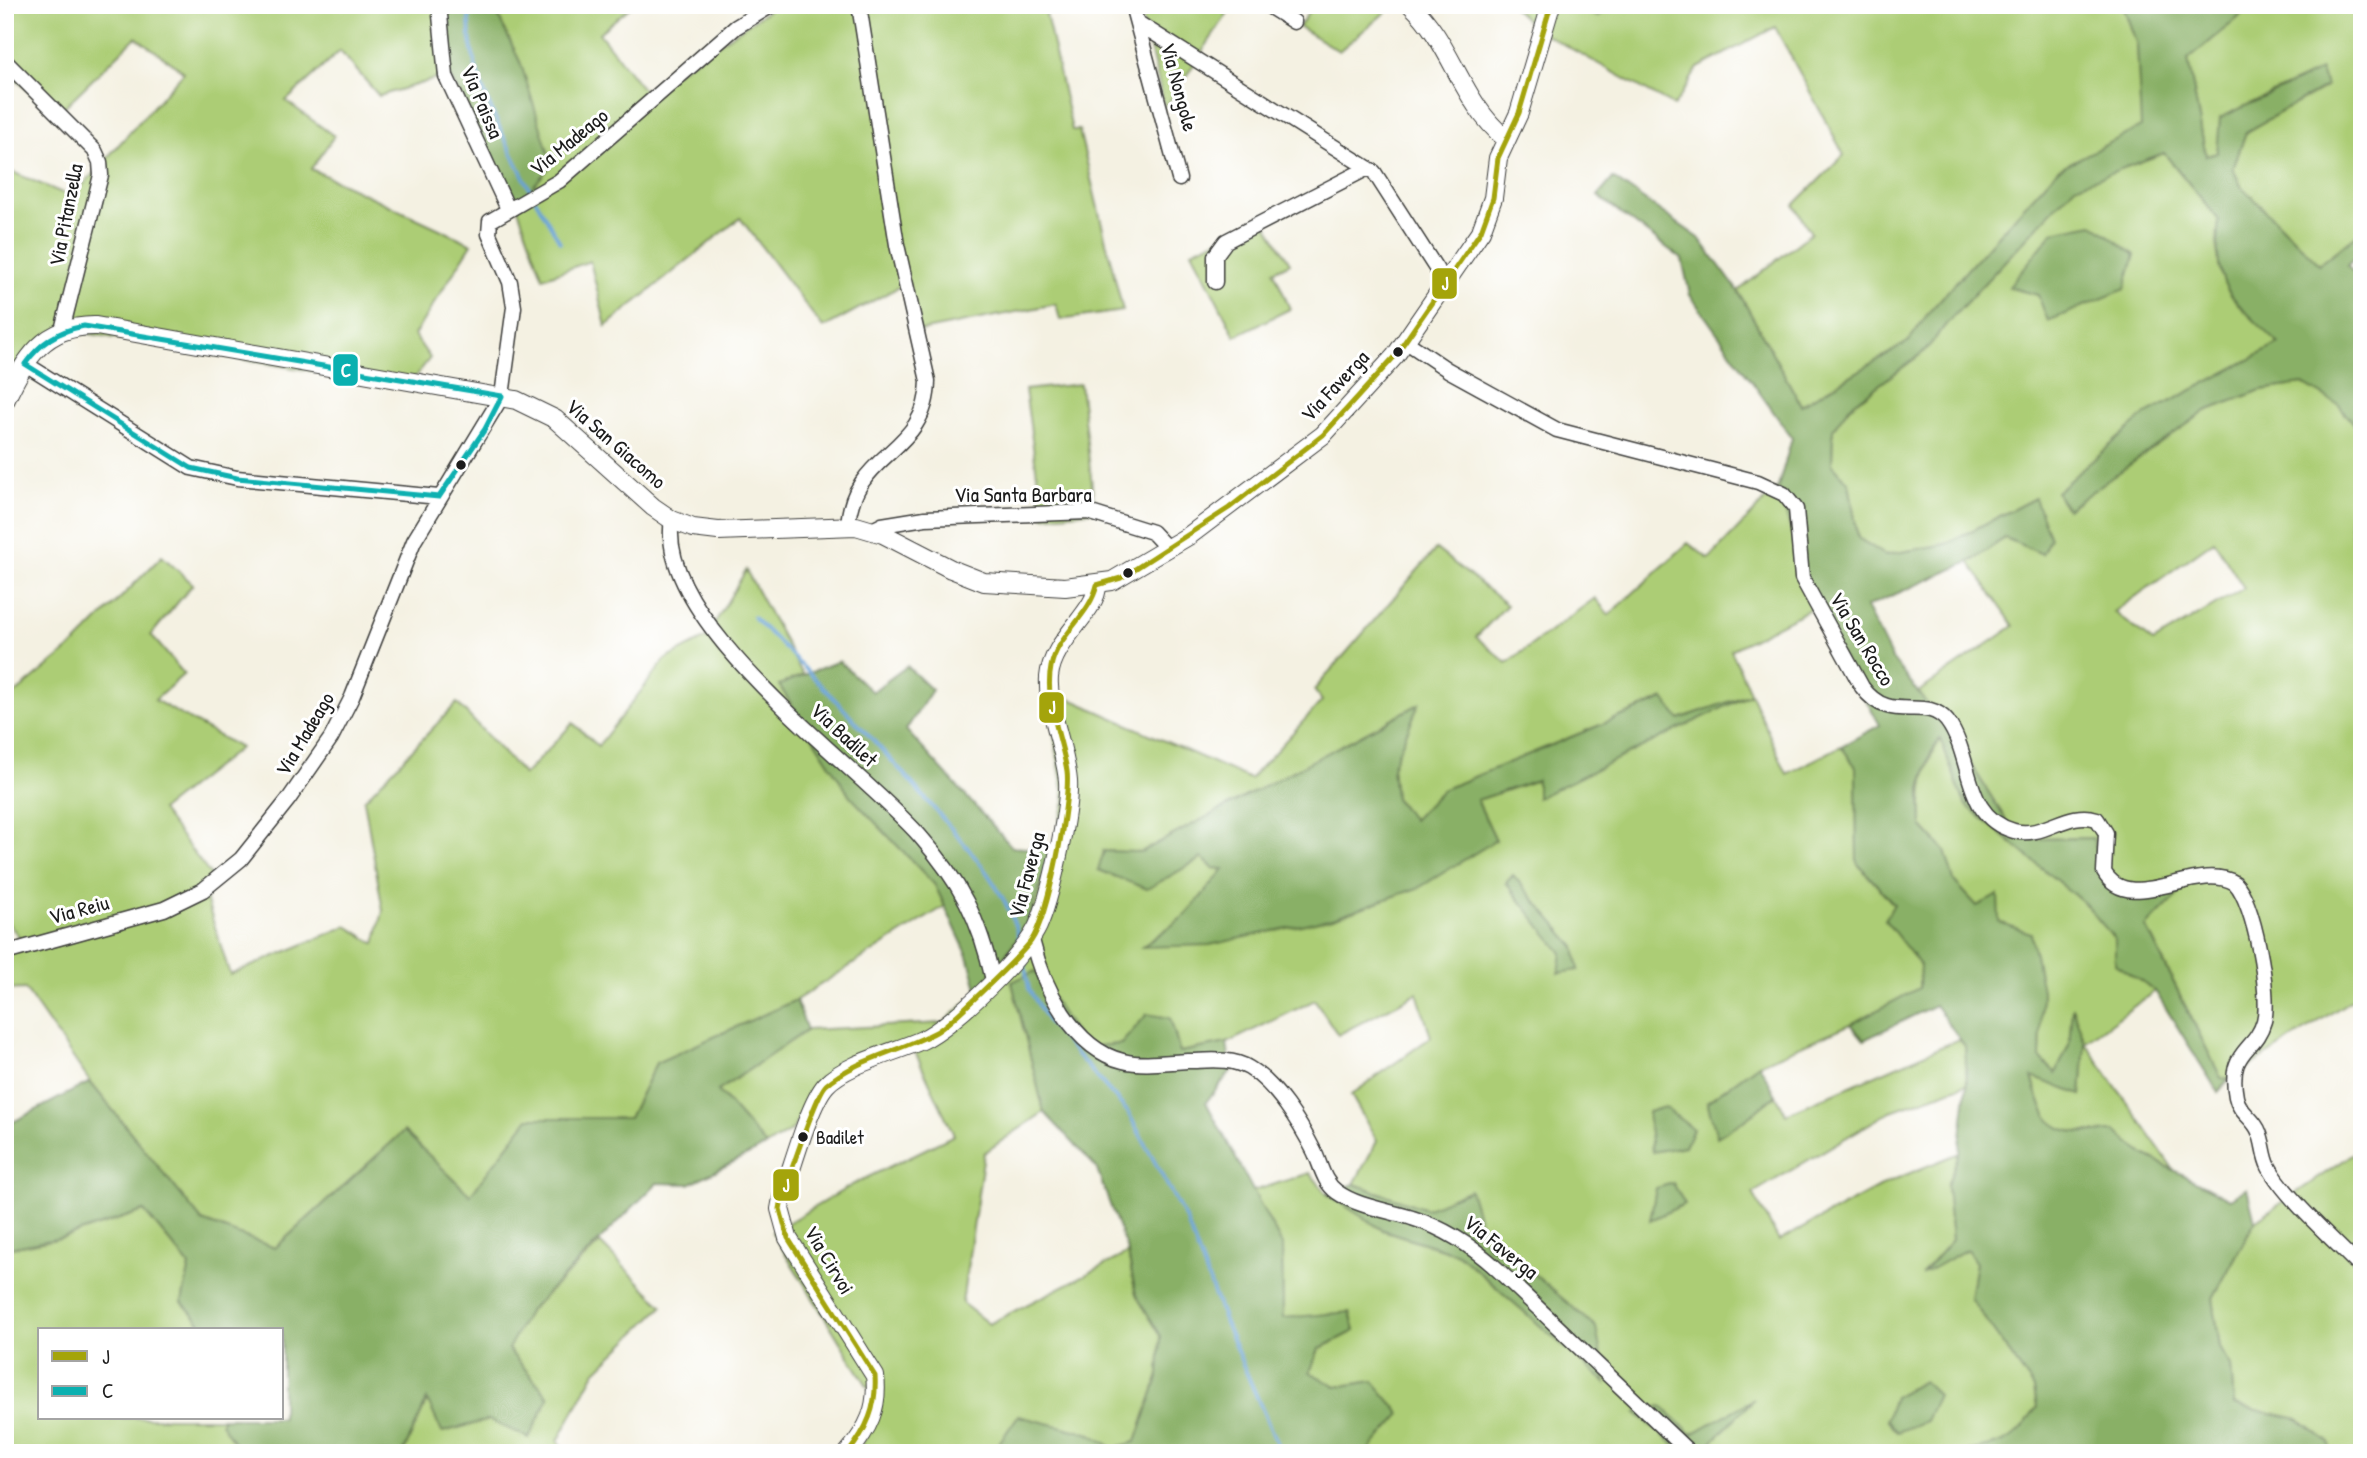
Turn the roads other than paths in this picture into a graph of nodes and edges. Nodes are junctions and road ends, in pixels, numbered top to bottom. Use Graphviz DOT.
graph roads {
  1 [pos="439,5"];
  2 [pos="772,5"];
  3 [pos="859,5"];
  4 [pos="1267,5"];
  5 [pos="1412,5"];
  6 [pos="1551,5"];
  7 [pos="1135,6"];
  8 [pos="1294,22"];
  9 [pos="1138,23"];
  10 [pos="5,61"];
  11 [pos="1505,138"];
  12 [pos="1368,168"];
  13 [pos="1179,179"];
  14 [pos="508,209"];
  15 [pos="1215,282"];
  16 [pos="1446,284"];
  17 [pos="62,330"];
  18 [pos="1405,341"];
  19 [pos="24,363"];
  20 [pos="502,396"];
  21 [pos="5,401"];
  22 [pos="439,497"];
  23 [pos="672,520"];
  24 [pos="848,526"];
  25 [pos="872,530"];
  26 [pos="1167,548"];
  27 [pos="1097,584"];
  28 [pos="164,909"];
  29 [pos="1032,940"];
  30 [pos="5,953"];
  31 [pos="993,980"];
  32 [pos="2362,1269"];
  33 [pos="848,1453"];
  34 [pos="1690,1453"];
  1 -- 14 [label="street, Via Paissa"];
  2 -- 14 [label="street, Via Madeago"];
  3 -- 24 [label="street"];
  4 -- 8 [label="street"];
  5 -- 11 [label="street"];
  6 -- 11 [label="street, Via Faverga"];
  7 -- 9 [label="street, Via Nongole"];
  9 -- 12 [label="street"];
  9 -- 13 [label="street, Via Nongole"];
  10 -- 17 [label="street, Via Pitanzella"];
  11 -- 16 [label="street, Via Faverga"];
  12 -- 15 [label="street"];
  12 -- 16 [label="street"];
  14 -- 20 [label="street, Via Madeago"];
  16 -- 18 [label="street, Via Faverga"];
  17 -- 19 [label="street"];
  17 -- 20 [label="street, Via San Giacomo"];
  18 -- 26 [label="street, Via Faverga"];
  18 -- 32 [label="street, Via San Rocco"];
  19 -- 21 [label="street"];
  19 -- 22 [label="street"];
  20 -- 22 [label="street, Via Madeago"];
  20 -- 23 [label="street, Via San Giacomo"];
  22 -- 28 [label="street, Via Madeago"];
  23 -- 24 [label="street, Via San Giacomo"];
  23 -- 31 [label="street, Via Badilet"];
  24 -- 25 [label="street, Via San Giacomo"];
  25 -- 26 [label="street, Via Santa Barbara"];
  25 -- 27 [label="street, Via San Giacomo"];
  26 -- 27 [label="street, Via Faverga"];
  27 -- 29 [label="street, Via Faverga"];
  28 -- 30 [label="street, Via Reiu"];
  29 -- 31 [label="street, Via Cirvoi"];
  29 -- 34 [label="street, Via Faverga"];
  31 -- 33 [label="street, Via Cirvoi"];
}
